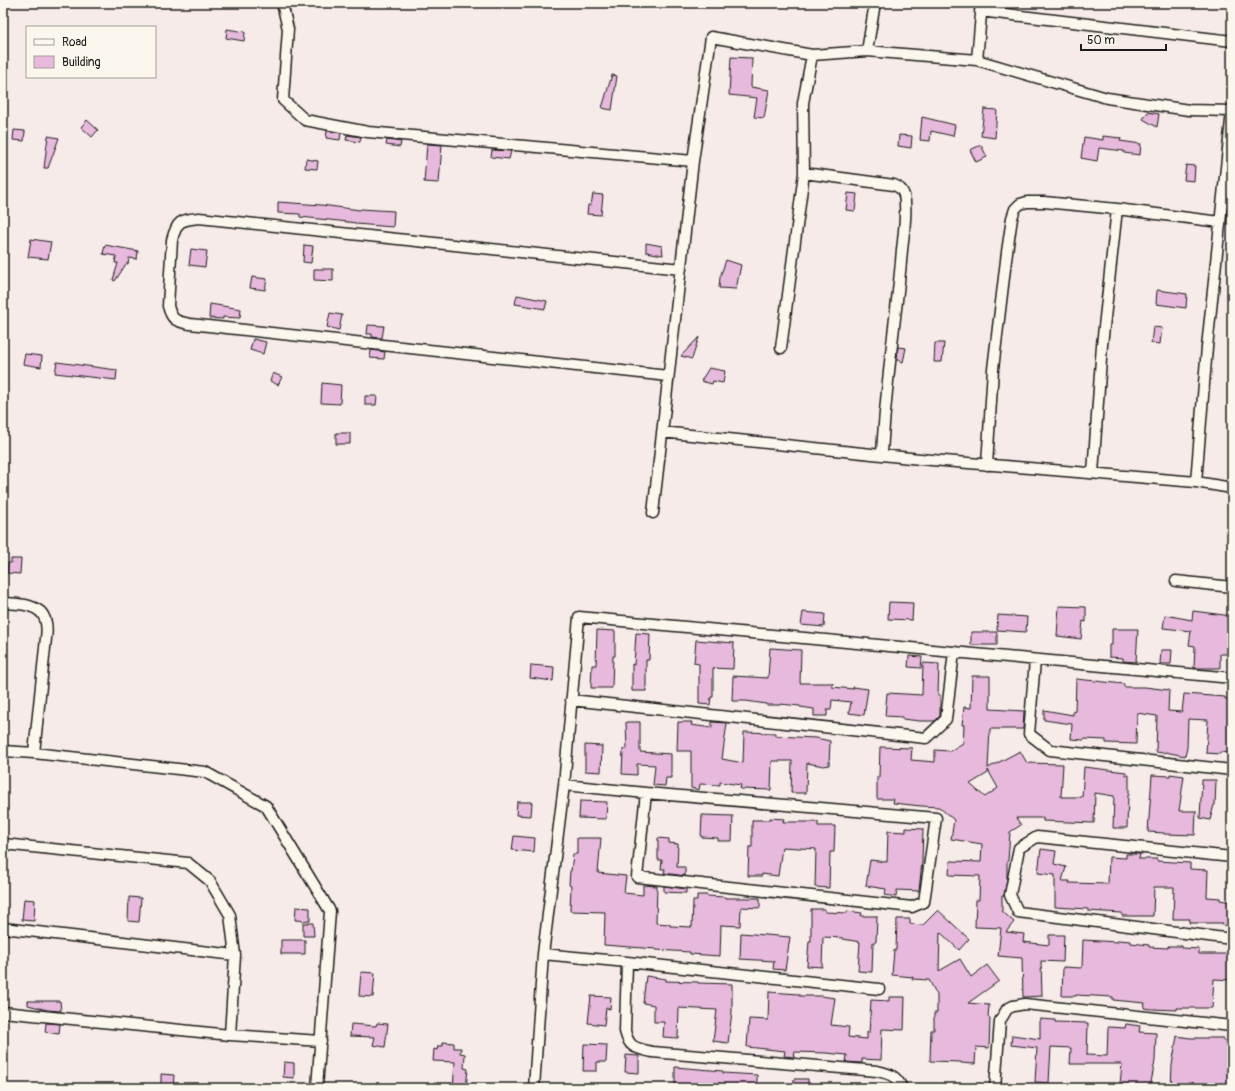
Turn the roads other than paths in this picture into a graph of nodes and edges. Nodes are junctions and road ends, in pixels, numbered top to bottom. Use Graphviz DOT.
graph roads {
  1 [pos="282,3"];
  2 [pos="875,3"];
  3 [pos="981,7"];
  4 [pos="1232,41"];
  5 [pos="867,51"];
  6 [pos="812,55"];
  7 [pos="977,60"];
  8 [pos="693,161"];
  9 [pos="804,172"];
  10 [pos="1117,208"];
  11 [pos="1220,222"];
  12 [pos="681,269"];
  13 [pos="781,348"];
  14 [pos="668,376"];
  15 [pos="662,432"];
  16 [pos="882,455"];
  17 [pos="987,464"];
  18 [pos="1093,473"];
  19 [pos="1196,482"];
  20 [pos="1232,488"];
  21 [pos="652,513"];
  22 [pos="1176,581"];
  23 [pos="1232,587"];
  24 [pos="3,603"];
  25 [pos="954,652"];
  26 [pos="1035,660"];
  27 [pos="1232,678"];
  28 [pos="572,700"];
  29 [pos="3,751"];
  30 [pos="34,753"];
  31 [pos="1232,770"];
  32 [pos="564,785"];
  33 [pos="646,793"];
  34 [pos="3,844"];
  35 [pos="1232,857"];
  36 [pos="3,928"];
  37 [pos="1232,939"];
  38 [pos="543,954"];
  39 [pos="235,955"];
  40 [pos="627,962"];
  41 [pos="879,989"];
  42 [pos="3,1012"];
  43 [pos="1232,1026"];
  44 [pos="230,1035"];
  45 [pos="321,1040"];
  46 [pos="317,1088"];
  47 [pos="534,1088"];
  48 [pos="902,1088"];
  49 [pos="995,1088"];
  50 [pos="999,1088"];
  1 -- 8 [label="street"];
  2 -- 5 [label="street"];
  3 -- 4 [label="street"];
  3 -- 7 [label="street"];
  5 -- 6 [label="street"];
  5 -- 7 [label="street"];
  6 -- 8 [label="street"];
  6 -- 9 [label="street"];
  7 -- 11 [label="street"];
  8 -- 12 [label="street"];
  9 -- 13 [label="street"];
  9 -- 16 [label="street"];
  10 -- 11 [label="street"];
  10 -- 17 [label="street"];
  10 -- 18 [label="street"];
  11 -- 19 [label="street"];
  12 -- 14 [label="street"];
  12 -- 14 [label="street"];
  14 -- 15 [label="street"];
  15 -- 16 [label="street"];
  15 -- 21 [label="street"];
  16 -- 17 [label="street"];
  17 -- 18 [label="street"];
  18 -- 19 [label="street"];
  19 -- 20 [label="street"];
  22 -- 23 [label="street"];
  24 -- 30 [label="street"];
  25 -- 26 [label="street"];
  25 -- 28 [label="street"];
  25 -- 28 [label="street"];
  26 -- 27 [label="street"];
  26 -- 31 [label="street"];
  28 -- 32 [label="street"];
  29 -- 30 [label="street"];
  30 -- 45 [label="street"];
  32 -- 33 [label="street"];
  32 -- 38 [label="street"];
  33 -- 33 [label="street"];
  34 -- 39 [label="street"];
  35 -- 37 [label="street"];
  36 -- 39 [label="street"];
  38 -- 40 [label="street"];
  38 -- 47 [label="street"];
  39 -- 44 [label="street"];
  40 -- 41 [label="street"];
  40 -- 48 [label="street"];
  42 -- 44 [label="street"];
  43 -- 49 [label="street"];
  44 -- 45 [label="street"];
  45 -- 46 [label="street"];
  49 -- 50 [label="street"];
}
